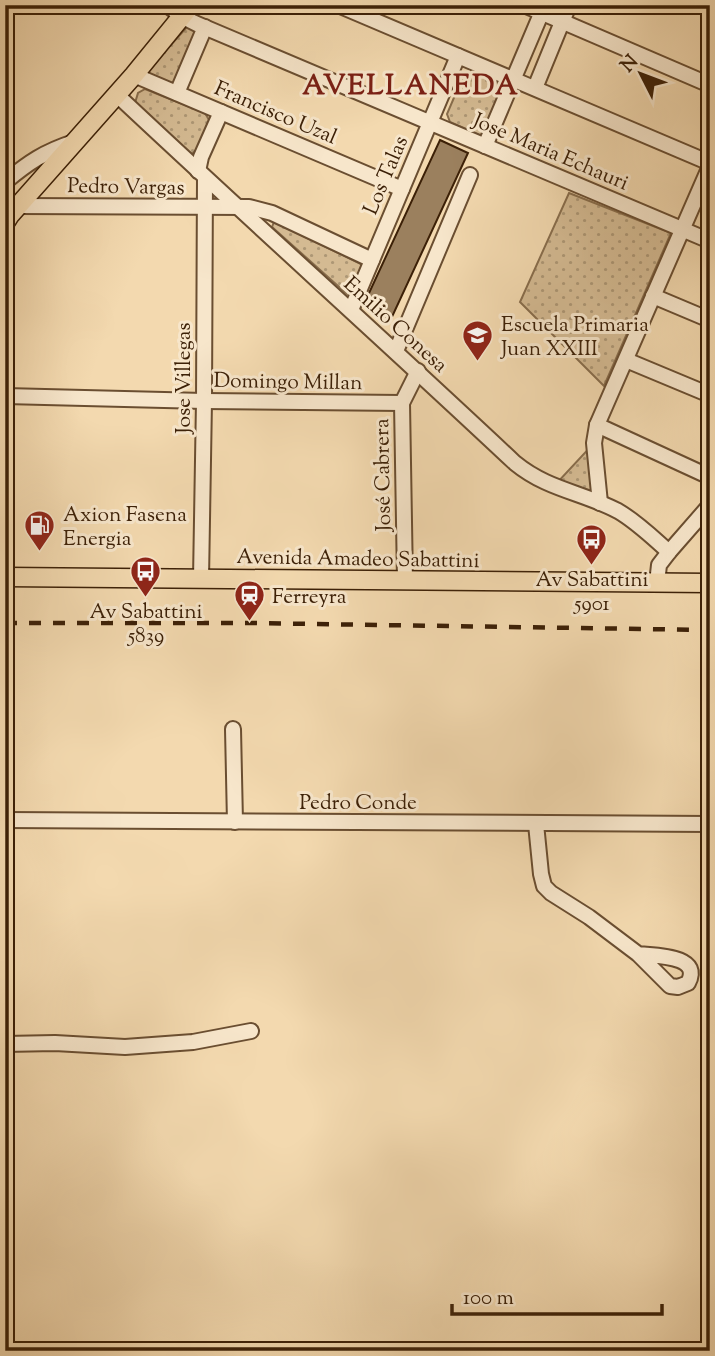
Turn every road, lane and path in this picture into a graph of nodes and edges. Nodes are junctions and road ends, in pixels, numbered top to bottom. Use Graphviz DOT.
graph roads {
  1 [pos="167,5"];
  2 [pos="338,5"];
  3 [pos="524,5"];
  4 [pos="569,5"];
  5 [pos="543,9"];
  6 [pos="187,11"];
  7 [pos="563,22"];
  8 [pos="205,27"];
  9 [pos="458,56"];
  10 [pos="134,75"];
  11 [pos="513,80"];
  12 [pos="710,85"];
  13 [pos="535,88"];
  14 [pos="177,93"];
  15 [pos="116,94"];
  16 [pos="221,112"];
  17 [pos="430,123"];
  18 [pos="75,141"];
  19 [pos="485,146"];
  20 [pos="710,164"];
  21 [pos="201,174"];
  22 [pos="470,175"];
  23 [pos="5,182"];
  24 [pos="402,189"];
  25 [pos="18,206"];
  26 [pos="235,206"];
  27 [pos="204,208"];
  28 [pos="5,223"];
  29 [pos="681,229"];
  30 [pos="710,241"];
  31 [pos="372,260"];
  32 [pos="653,296"];
  33 [pos="351,310"];
  34 [pos="710,320"];
  35 [pos="396,351"];
  36 [pos="626,360"];
  37 [pos="418,371"];
  38 [pos="710,395"];
  39 [pos="5,396"];
  40 [pos="204,401"];
  41 [pos="402,403"];
  42 [pos="597,425"];
  43 [pos="710,477"];
  44 [pos="600,503"];
  45 [pos="710,505"];
  46 [pos="669,552"];
  47 [pos="5,577"];
  48 [pos="201,579"];
  49 [pos="405,581"];
  50 [pos="657,583"];
  51 [pos="710,583"];
  52 [pos="233,729"];
  53 [pos="5,820"];
  54 [pos="235,821"];
  55 [pos="536,824"];
  56 [pos="710,824"];
  57 [pos="638,954"];
  58 [pos="251,1031"];
  59 [pos="5,1044"];
  1 -- 6 [label="street, Jose Maria Echauri"];
  2 -- 9 [label="street"];
  3 -- 5 [label="street"];
  4 -- 7 [label="street"];
  5 -- 7 [label="street"];
  5 -- 11 [label="street"];
  6 -- 8 [label="street, Jose Maria Echauri"];
  6 -- 10 [label="main road"];
  7 -- 12 [label="street"];
  7 -- 13 [label="street"];
  8 -- 14 [label="street"];
  8 -- 17 [label="street, Jose Maria Echauri"];
  9 -- 11 [label="street"];
  9 -- 17 [label="street, Los Talas"];
  10 -- 14 [label="street, Francisco Uzal"];
  10 -- 15 [label="main road"];
  11 -- 13 [label="street"];
  11 -- 19 [label="street"];
  13 -- 20 [label="street"];
  14 -- 16 [label="street, Francisco Uzal"];
  15 -- 18 [label="main road"];
  15 -- 21 [label="street, Emilio Conesa"];
  16 -- 21 [label="street, Jose Villegas"];
  16 -- 24 [label="street, Francisco Uzal"];
  17 -- 19 [label="street, Jose Maria Echauri"];
  17 -- 24 [label="street, Los Talas"];
  18 -- 23 [label="street"];
  18 -- 25 [label="main road"];
  19 -- 29 [label="street, Jose Maria Echauri"];
  20 -- 29 [label="street"];
  21 -- 26 [label="street, Emilio Conesa"];
  21 -- 27 [label="street, Jose Villegas"];
  22 -- 35 [label="street"];
  24 -- 31 [label="street, Los Talas"];
  25 -- 27 [label="street, Pedro Vargas"];
  25 -- 28 [label="main road"];
  26 -- 27 [label="street, Pedro Vargas"];
  26 -- 31 [label="street, Pedro Vargas"];
  26 -- 33 [label="street, Emilio Conesa"];
  27 -- 40 [label="street, Jose Villegas"];
  29 -- 30 [label="street, Jose Maria Echauri"];
  29 -- 32 [label="street"];
  31 -- 33 [label="street, Los Talas"];
  32 -- 34 [label="street"];
  32 -- 36 [label="street"];
  33 -- 35 [label="street, Emilio Conesa"];
  35 -- 37 [label="street, Emilio Conesa"];
  36 -- 38 [label="street"];
  36 -- 42 [label="street"];
  37 -- 41 [label="street, José Cabrera"];
  37 -- 44 [label="street, Emilio Conesa"];
  39 -- 40 [label="street, Domingo Millan"];
  40 -- 41 [label="street, Domingo Millan"];
  40 -- 48 [label="street, Jose Villegas"];
  41 -- 49 [label="street, José Cabrera"];
  42 -- 43 [label="street"];
  42 -- 44 [label="street"];
  44 -- 46 [label="street, Emilio Conesa"];
  45 -- 46 [label="street"];
  46 -- 50 [label="street"];
  47 -- 48 [label="main road, Avenida Amadeo Sabattini"];
  48 -- 49 [label="main road, Avenida Amadeo Sabattini"];
  49 -- 50 [label="main road, Avenida Amadeo Sabattini"];
  50 -- 51 [label="main road, Avenida Amadeo Sabattini"];
  52 -- 54 [label="street"];
  53 -- 54 [label="street, Pedro Conde"];
  54 -- 55 [label="street, Pedro Conde"];
  55 -- 56 [label="street, Pedro Conde"];
  55 -- 57 [label="street"];
  58 -- 59 [label="street"];
}
